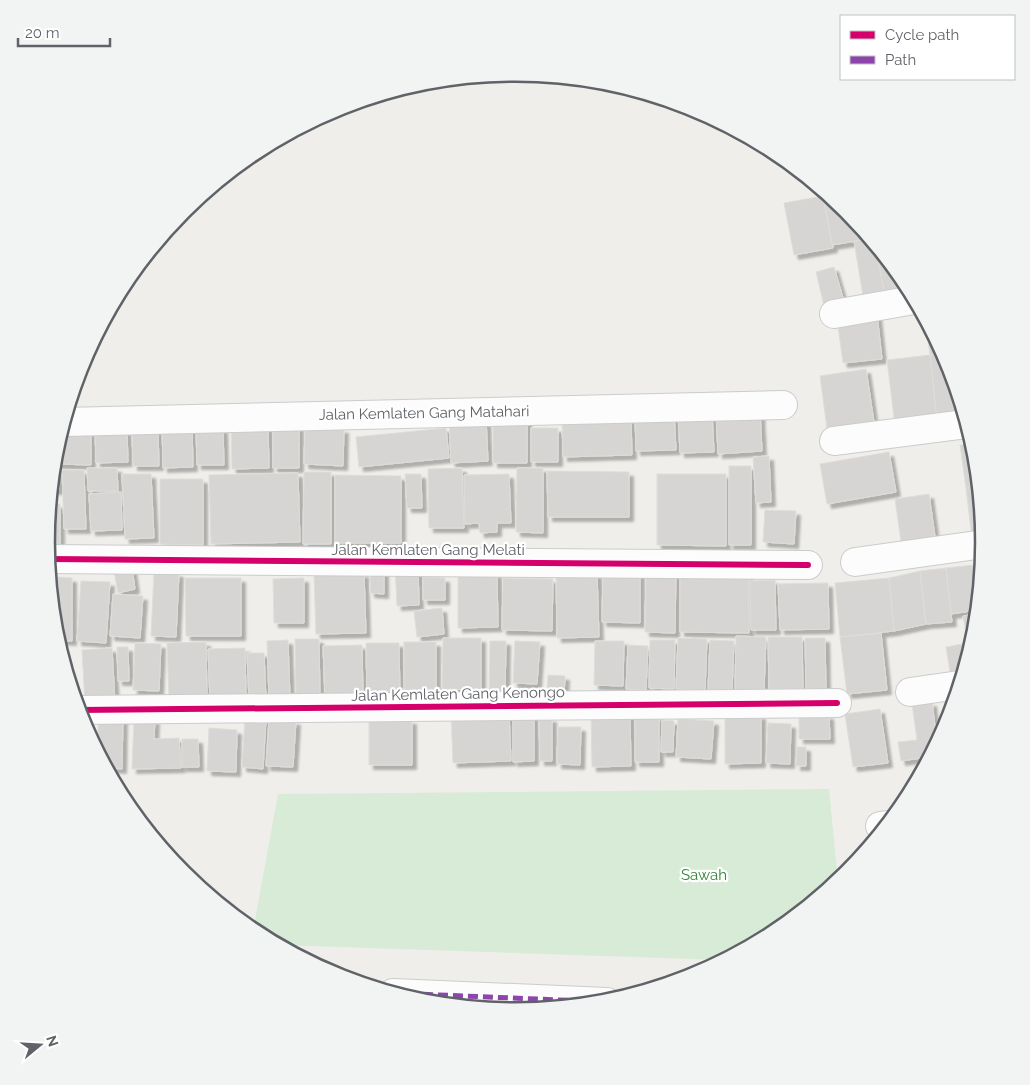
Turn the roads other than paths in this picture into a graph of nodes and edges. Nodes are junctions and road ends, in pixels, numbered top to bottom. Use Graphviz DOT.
graph roads {
  1 [pos="906,301"];
  2 [pos="834,314"];
  3 [pos="783,405"];
  4 [pos="71,422"];
  5 [pos="959,425"];
  6 [pos="834,442"];
  7 [pos="975,545"];
  8 [pos="56,560"];
  9 [pos="855,562"];
  10 [pos="808,565"];
  11 [pos="952,686"];
  12 [pos="910,692"];
  13 [pos="837,703"];
  14 [pos="87,710"];
  15 [pos="428,994"];
  16 [pos="563,1000"];
  1 -- 2 [label="street"];
  3 -- 4 [label="street, Jalan Kemlaten Gang Matahari"];
  5 -- 6 [label="street"];
  7 -- 9 [label="street"];
  8 -- 10 [label="street, Jalan Kemlaten Gang Melati"];
  11 -- 12 [label="street"];
  13 -- 14 [label="street, Jalan Kemlaten Gang Kenongo"];
  15 -- 16 [label="street"];
}
